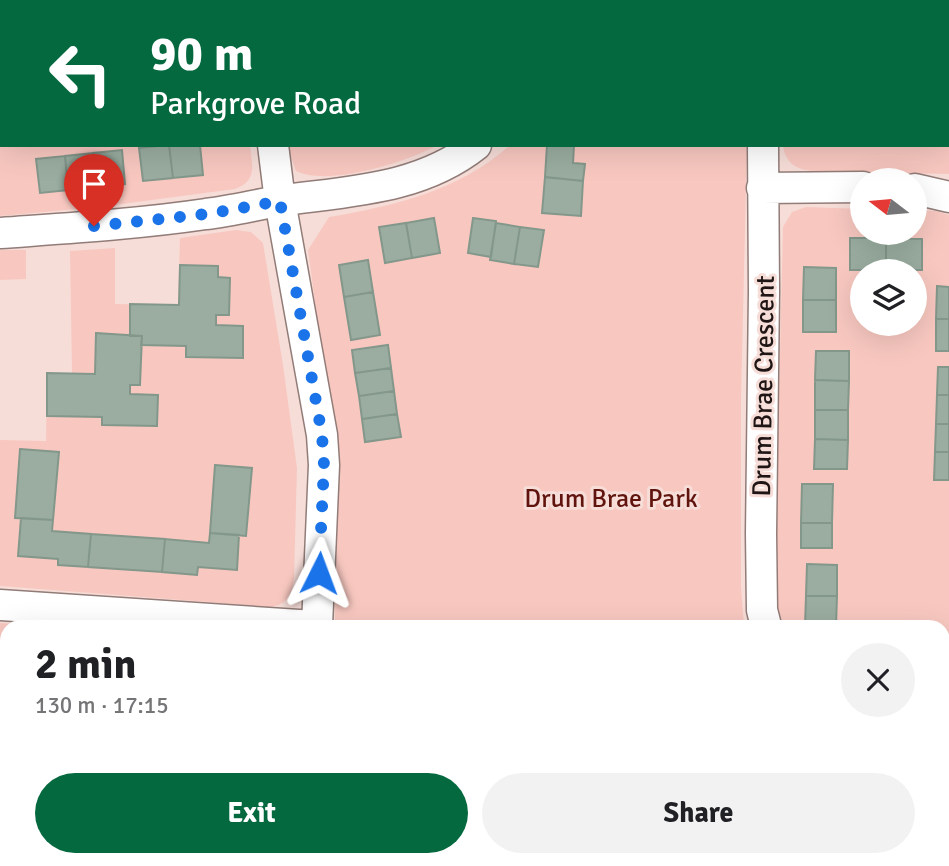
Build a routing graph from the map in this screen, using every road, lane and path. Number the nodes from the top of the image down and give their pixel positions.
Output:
1 (273, 147) edge
2 (473, 147) edge
3 (763, 147) edge
4 (850, 187) edge
5 (762, 188) junction
6 (928, 192) edge
7 (949, 197) edge
8 (280, 201) junction
9 (0, 233) edge
10 (0, 606) edge
11 (220, 620) edge
12 (315, 620) edge
13 (764, 620) edge

1 - 8 street
2 - 8 street
3 - 5 street, Drum Brae Crescent
4 - 5 street
5 - 13 street, Drum Brae Crescent
6 - 7 street
8 - 9 street
8 - 12 street
10 - 11 street

